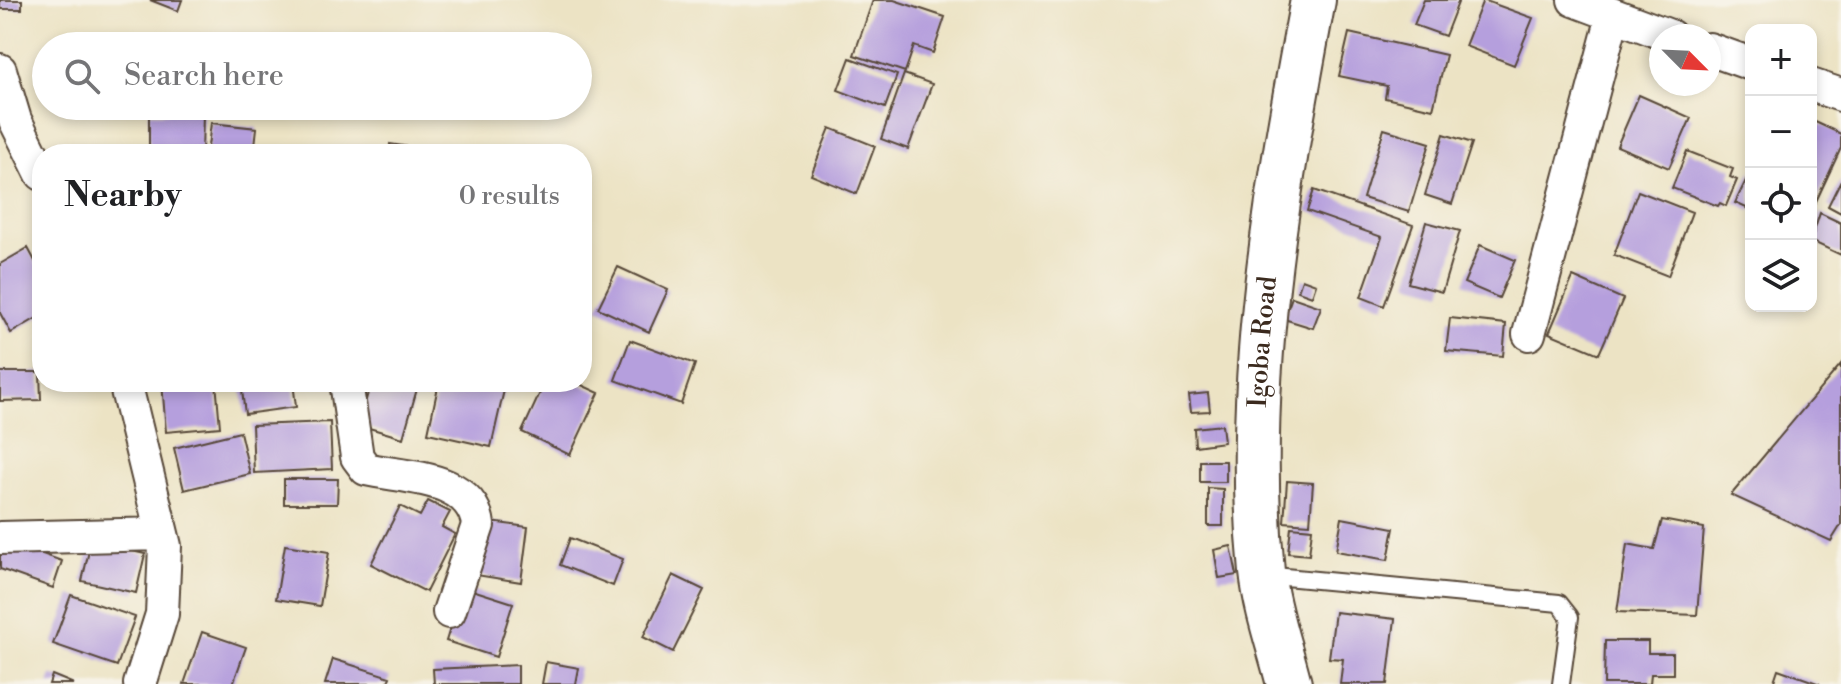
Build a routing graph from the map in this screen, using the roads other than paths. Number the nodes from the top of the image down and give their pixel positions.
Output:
1 (1313, 0) edge
2 (1574, 0) edge
3 (1613, 16) junction
4 (1649, 29) edge
5 (1721, 53) edge
6 (1745, 62) edge
7 (0, 70) edge
8 (1817, 87) edge
9 (1841, 95) edge
10 (32, 154) edge
11 (1529, 334) dead end
12 (127, 392) edge
13 (347, 392) edge
14 (162, 534) junction
15 (0, 538) edge
16 (1263, 575) junction
17 (449, 612) dead end
18 (140, 684) edge
19 (1289, 684) edge
20 (1561, 684) edge

1 - 16 street, Igoba Road
2 - 3 street
3 - 4 street
3 - 11 street
5 - 6 street
7 - 10 street
8 - 9 street
12 - 14 street
13 - 17 street
14 - 15 street
14 - 18 street
16 - 19 street, Igoba Road
16 - 20 lane

